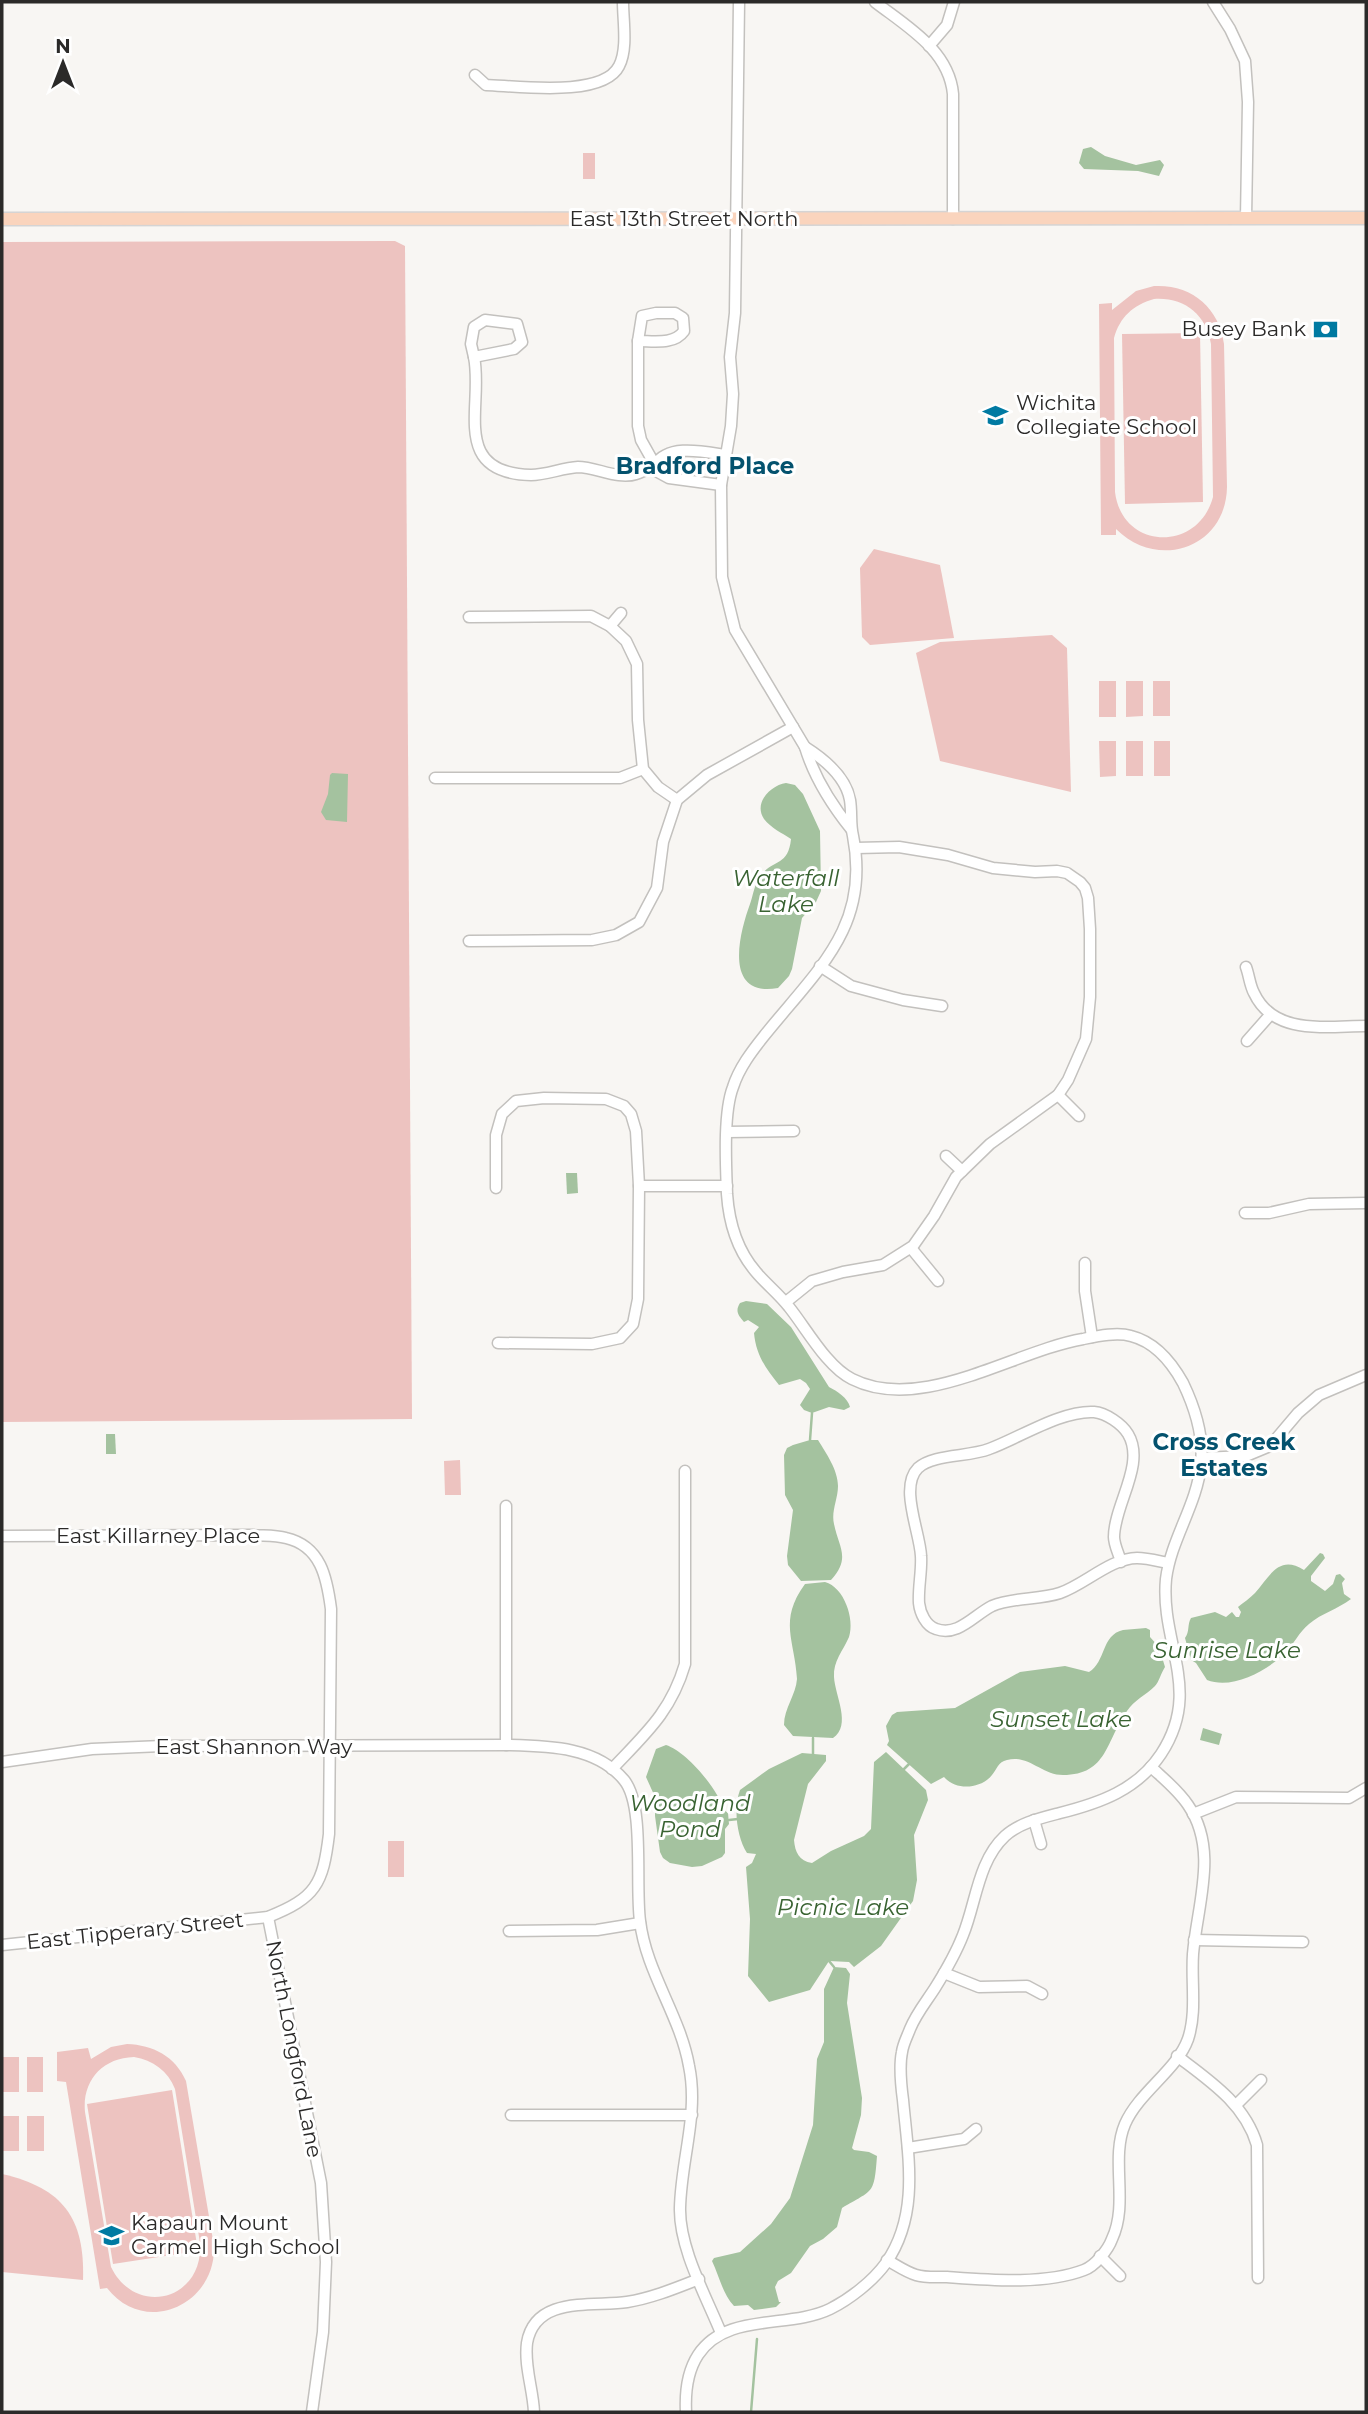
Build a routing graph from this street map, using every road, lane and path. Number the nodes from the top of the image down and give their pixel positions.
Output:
1 (623, 2) edge
2 (738, 2) edge
3 (874, 2) edge
4 (954, 2) edge
5 (1213, 2) edge
6 (929, 46) junction
7 (475, 75) dead end
8 (1247, 218) junction
9 (1366, 218) edge
10 (2, 219) edge
11 (737, 219) junction
12 (953, 219) junction
13 (638, 341) dead end
14 (474, 356) junction
15 (726, 454) junction
16 (656, 465) junction
17 (721, 485) junction
18 (621, 613) dead end
19 (469, 617) dead end
20 (610, 626) junction
21 (793, 727) junction
22 (805, 747) junction
23 (642, 769) junction
24 (435, 778) dead end
25 (677, 800) junction
26 (851, 829) junction
27 (856, 848) junction
28 (639, 922) junction
29 (650, 931) dead end
30 (469, 941) dead end
31 (820, 966) junction
32 (1247, 967) dead end
33 (942, 1006) dead end
34 (1270, 1015) junction
35 (1366, 1027) edge
36 (1248, 1041) dead end
37 (1058, 1095) junction
38 (1079, 1115) dead end
39 (794, 1131) dead end
40 (727, 1132) junction
41 (946, 1156) dead end
42 (962, 1171) junction
43 (639, 1186) junction
44 (727, 1186) junction
45 (496, 1188) dead end
46 (1366, 1203) edge
47 (1245, 1213) dead end
48 (911, 1248) junction
49 (1085, 1263) dead end
50 (938, 1281) dead end
51 (786, 1302) junction
52 (1092, 1337) junction
53 (498, 1343) dead end
54 (1366, 1375) edge
55 (1202, 1458) junction
56 (685, 1471) dead end
57 (506, 1506) dead end
58 (2, 1536) edge
59 (310, 1552) joint
60 (1121, 1562) junction
61 (1168, 1563) junction
62 (506, 1745) junction
63 (330, 1746) junction
64 (2, 1762) edge
65 (1151, 1767) junction
66 (612, 1769) junction
67 (1366, 1787) edge
68 (1193, 1814) junction
69 (1034, 1819) junction
70 (1041, 1844) dead end
71 (268, 1917) junction
72 (640, 1923) junction
73 (509, 1931) dead end
74 (1194, 1940) junction
75 (1303, 1942) dead end
76 (2, 1945) edge
77 (944, 1973) junction
78 (1042, 1994) dead end
79 (1177, 2056) junction
80 (1261, 2080) dead end
81 (1236, 2105) junction
82 (510, 2115) dead end
83 (692, 2115) junction
84 (976, 2129) dead end
85 (908, 2148) junction
86 (1100, 2256) junction
87 (887, 2260) junction
88 (1120, 2276) dead end
89 (1258, 2278) dead end
90 (699, 2279) junction
91 (721, 2333) junction
92 (312, 2412) edge
93 (534, 2412) edge
94 (686, 2412) edge

1 - 7 street
2 - 11 street
3 - 6 street
4 - 6 street
5 - 8 street
6 - 12 street
8 - 9 main road, East 13th Street North
8 - 12 main road, East 13th Street North
10 - 11 main road, East 13th Street North
11 - 12 main road, East 13th Street North
11 - 15 street
13 - 16 street
14 - 14 street
14 - 16 street
15 - 16 street
15 - 17 street
16 - 17 street
17 - 21 street
18 - 20 street
19 - 20 street
20 - 23 street
21 - 22 street
21 - 25 street
22 - 26 street
22 - 26 street
23 - 24 street
23 - 25 street
25 - 28 street
26 - 27 street
27 - 31 street
27 - 37 street
28 - 29 street
28 - 30 street
31 - 33 street
31 - 40 street
32 - 34 street
34 - 35 street
34 - 36 street
37 - 38 street
37 - 42 street
39 - 40 street
40 - 44 street
41 - 42 street
42 - 48 street
43 - 44 street
43 - 45 street
43 - 53 street
44 - 51 street
46 - 47 street
48 - 50 street
48 - 51 street
49 - 52 street
51 - 52 street
52 - 55 street
54 - 55 street
55 - 61 street
56 - 66 street
57 - 62 street
58 - 59 street, East Killarney Place
59 - 63 street, North Longford Lane
60 - 60 street
60 - 61 street
61 - 65 street
62 - 63 street, East Shannon Way
62 - 66 street, East Shannon Way
63 - 64 street, East Shannon Way
63 - 71 street, North Longford Lane
65 - 68 street
65 - 69 street
66 - 72 street
67 - 68 street
68 - 74 street
69 - 70 street
69 - 77 street
71 - 76 street, East Tipperary Street
71 - 92 street, North Longford Lane
72 - 73 street
72 - 83 street
74 - 75 street
74 - 79 street
77 - 78 street
77 - 85 street
79 - 81 street
79 - 86 street
80 - 81 street
81 - 89 street
82 - 83 street
83 - 90 street
84 - 85 street
85 - 87 street
86 - 87 street
86 - 88 street
87 - 91 street
90 - 91 street
90 - 93 street
91 - 94 street

